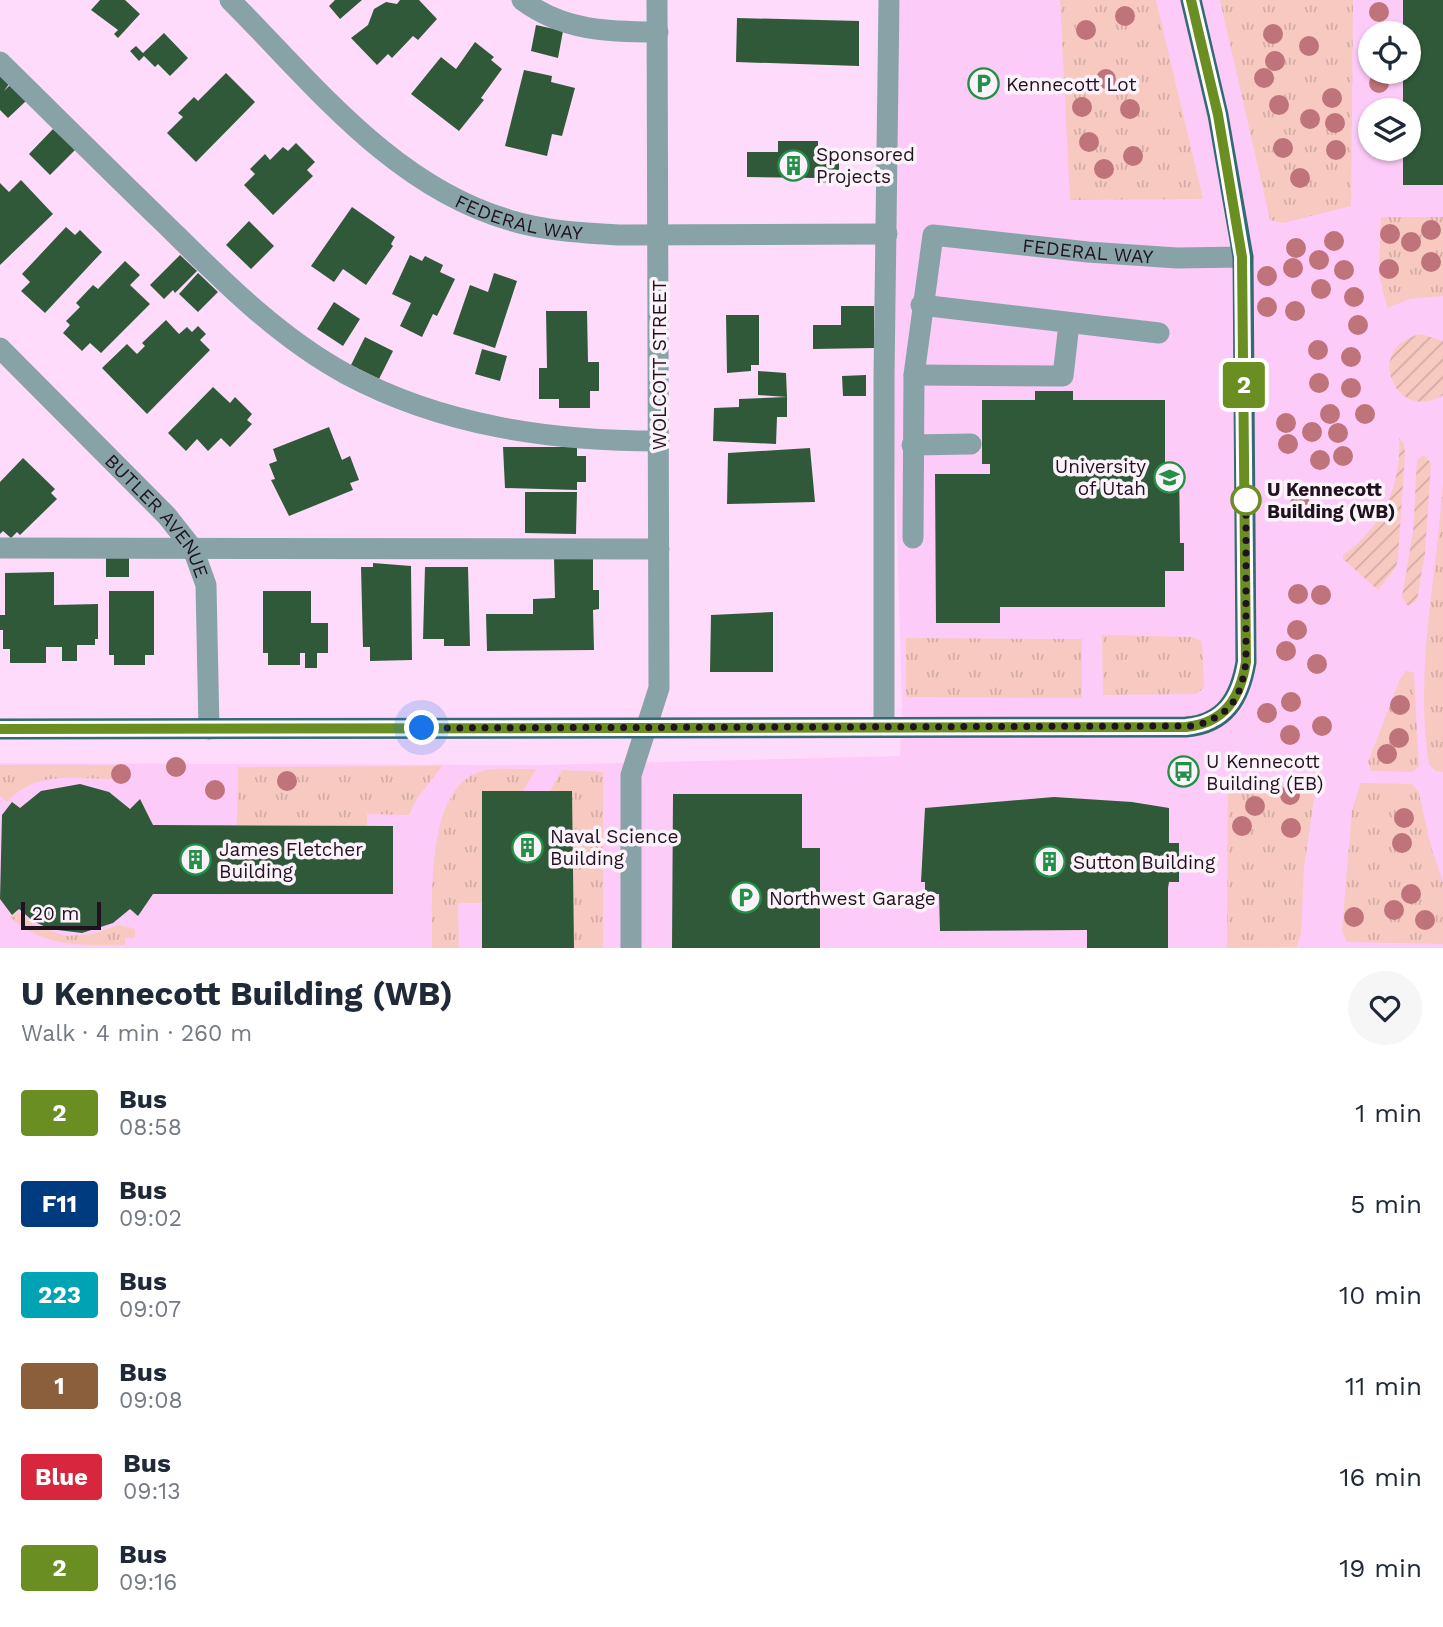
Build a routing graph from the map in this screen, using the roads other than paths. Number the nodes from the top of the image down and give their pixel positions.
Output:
1 (230, 0) edge
2 (522, 0) edge
3 (657, 0) edge
4 (889, 0) edge
5 (1191, 0) edge
6 (658, 32) junction
7 (0, 62) edge
8 (658, 234) junction
9 (887, 234) junction
10 (1242, 257) junction
11 (921, 305) junction
12 (1069, 324) junction
13 (1160, 333) dead end
14 (0, 348) edge
15 (914, 375) junction
16 (659, 441) junction
17 (971, 444) dead end
18 (912, 445) junction
19 (913, 538) dead end
20 (0, 548) edge
21 (193, 549) junction
22 (659, 549) junction
23 (884, 726) junction
24 (646, 727) junction
25 (0, 729) edge
26 (209, 729) junction
27 (631, 948) edge

1 - 8 street, FEDERAL WAY
2 - 6 street
3 - 6 street, WOLCOTT STREET
4 - 9 street
5 - 10 main road
6 - 8 street, WOLCOTT STREET
7 - 16 street
8 - 9 street, FEDERAL WAY
8 - 16 street, WOLCOTT STREET
9 - 23 street
10 - 11 street, FEDERAL WAY
10 - 23 main road
11 - 12 street
11 - 15 street
12 - 13 street
12 - 15 street
14 - 21 street, BUTLER AVENUE
15 - 18 street
16 - 22 street, WOLCOTT STREET
17 - 18 street
18 - 19 street
20 - 21 street
21 - 22 street
21 - 26 street, BUTLER AVENUE
22 - 24 street, WOLCOTT STREET
23 - 24 main road
24 - 26 main road
24 - 27 street, WOLCOTT STREET
25 - 26 main road

